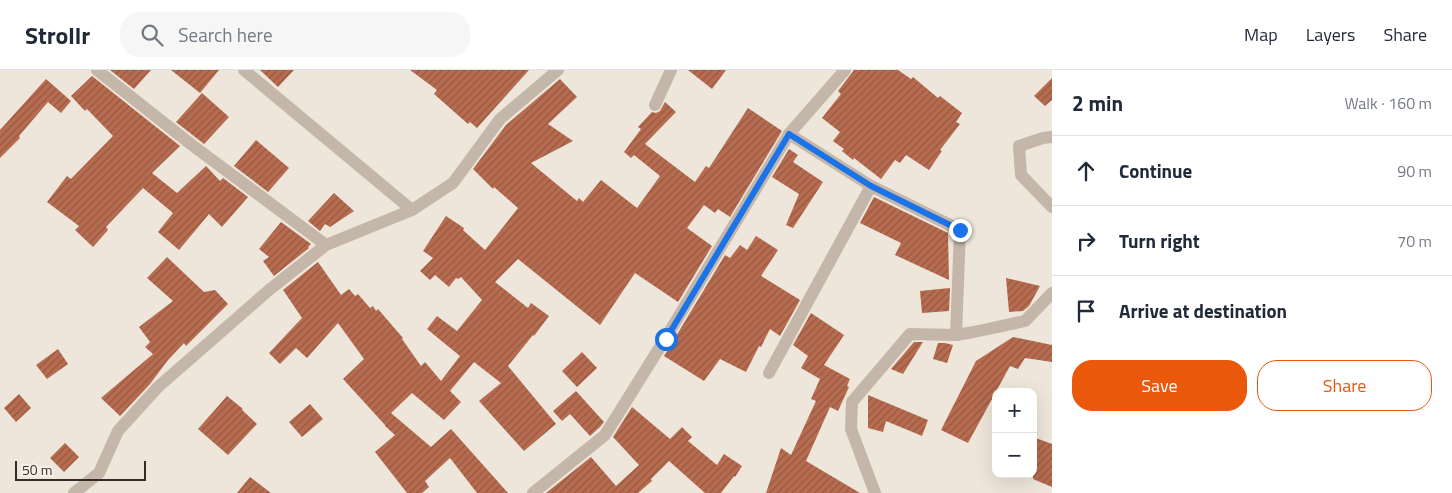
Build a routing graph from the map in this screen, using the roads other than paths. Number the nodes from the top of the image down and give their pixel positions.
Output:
1 (97, 70) edge
2 (244, 70) edge
3 (558, 70) edge
4 (671, 70) edge
5 (844, 70) edge
6 (655, 105) dead end
7 (789, 134) junction
8 (1052, 137) edge
9 (871, 186) junction
10 (1052, 207) edge
11 (412, 210) junction
12 (326, 245) junction
13 (1052, 293) edge
14 (956, 335) junction
15 (769, 373) dead end
16 (74, 493) edge
17 (533, 493) edge
18 (875, 493) edge

1 - 12 street
2 - 11 street
3 - 11 street
4 - 6 street
5 - 7 street
7 - 9 street
7 - 17 street
8 - 10 street
9 - 14 street
9 - 15 street
11 - 12 street
12 - 16 street
13 - 14 street
14 - 18 street

